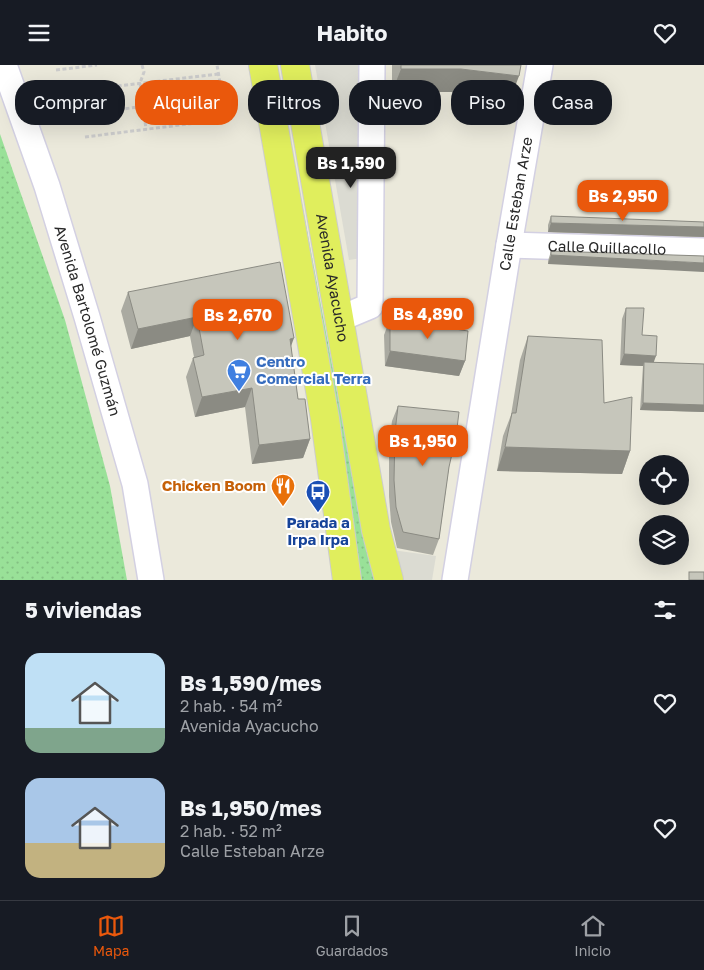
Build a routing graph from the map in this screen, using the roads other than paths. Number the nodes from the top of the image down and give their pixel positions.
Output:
1 (4, 65) edge
2 (263, 65) edge
3 (295, 65) edge
4 (372, 65) edge
5 (540, 65) edge
6 (509, 245) junction
7 (704, 251) edge
8 (339, 319) junction
9 (151, 580) edge
10 (346, 580) edge
11 (389, 580) edge
12 (455, 580) edge

1 - 9 street, Avenida Bartolomé Guzmán
2 - 10 main road, Avenida Ayacucho
3 - 8 main road, Avenida Ayacucho
4 - 8 street
5 - 6 street, Calle Esteban Arze
6 - 7 street, Calle Quillacollo
6 - 12 street, Calle Esteban Arze
8 - 11 main road, Avenida Ayacucho

